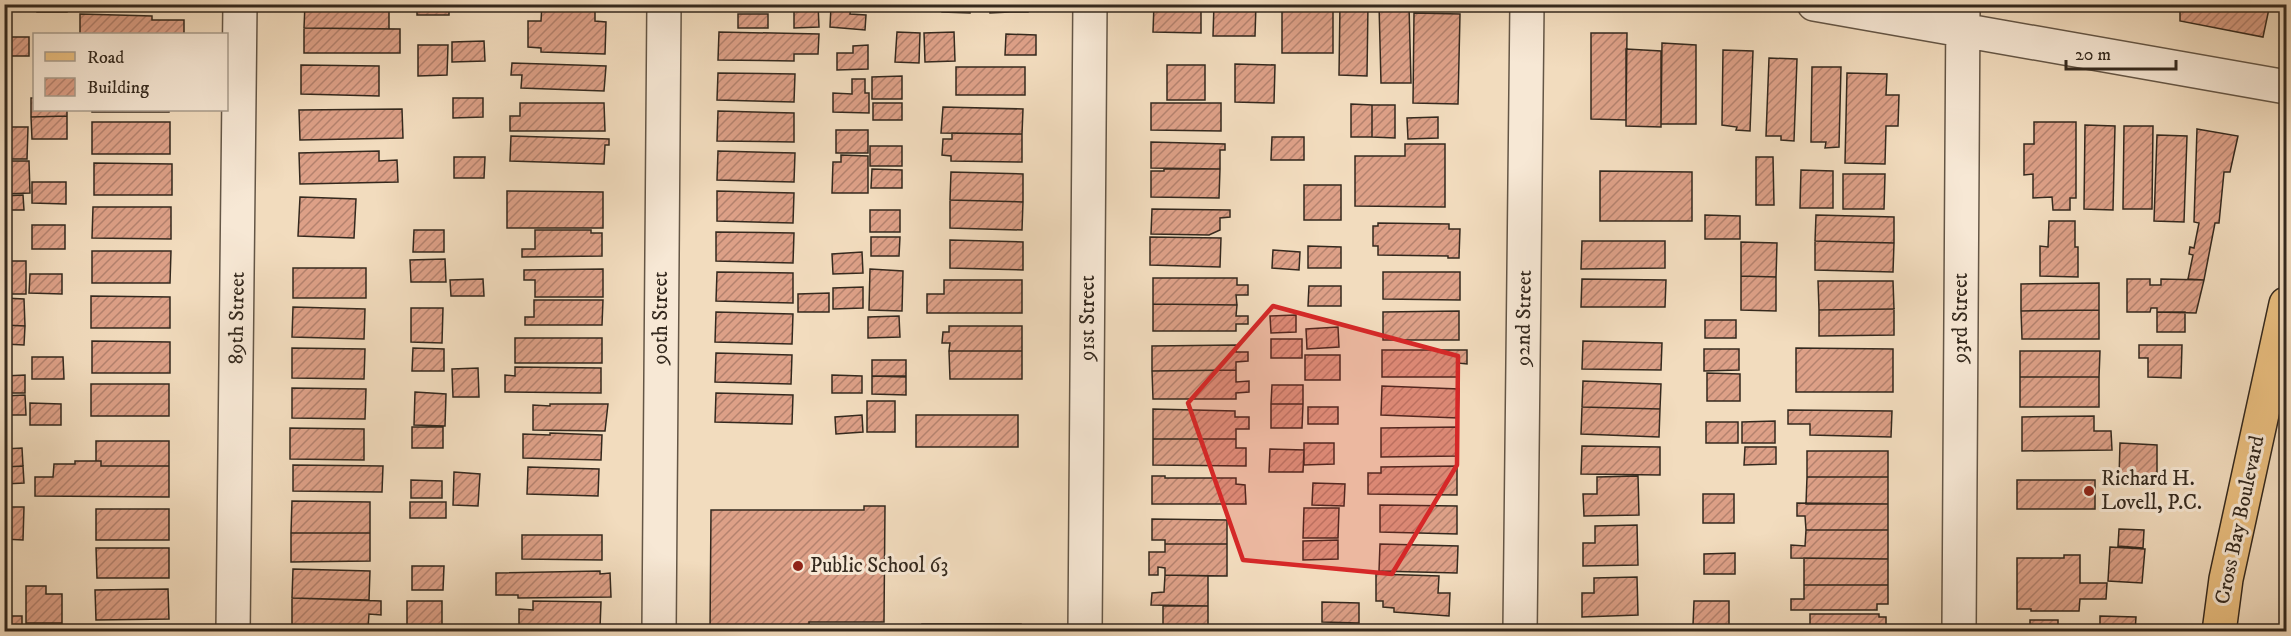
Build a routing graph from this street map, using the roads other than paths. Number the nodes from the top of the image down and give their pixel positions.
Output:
1 (240, 4) edge
2 (664, 4) edge
3 (1090, 4) edge
4 (1527, 4) edge
5 (1814, 4) edge
6 (1963, 18) edge
7 (2286, 87) edge
8 (2286, 304) edge
9 (233, 632) edge
10 (659, 632) edge
11 (1085, 632) edge
12 (1520, 632) edge
13 (1959, 632) edge
14 (2219, 632) edge

1 - 9 street, 89th Street
2 - 10 street, 90th Street
3 - 11 street, 91st Street
4 - 12 street, 92nd Street
5 - 6 street
6 - 7 street
6 - 13 street, 93rd Street
8 - 14 main road, Cross Bay Boulevard

